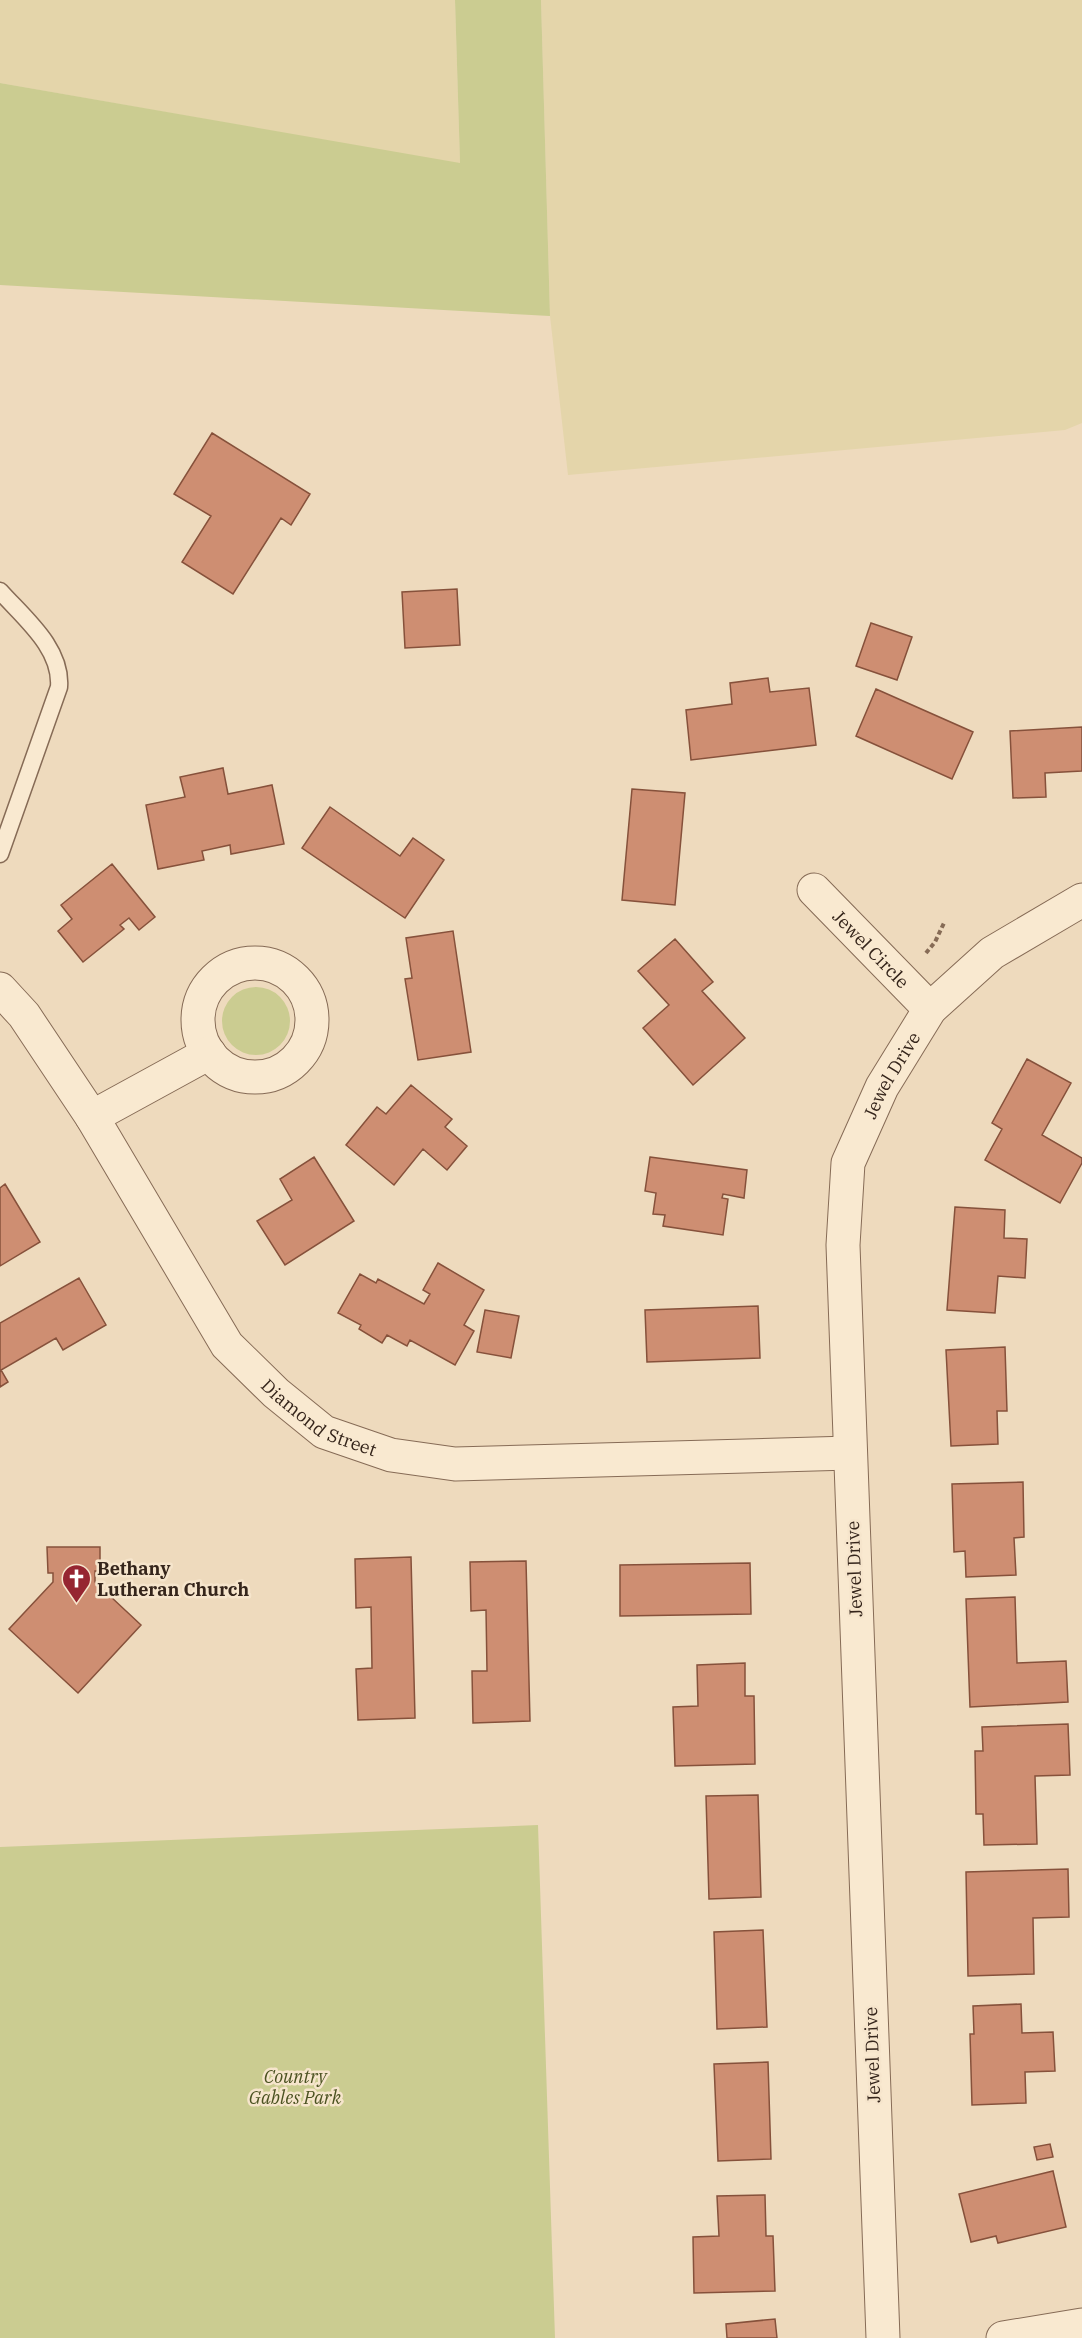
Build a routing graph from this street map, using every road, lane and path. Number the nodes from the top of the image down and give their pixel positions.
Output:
1 (0, 591) edge
2 (0, 854) edge
3 (814, 890) dead end
4 (1082, 900) edge
5 (0, 989) edge
6 (930, 1009) junction
7 (208, 1053) dead end
8 (92, 1118) junction
9 (850, 1453) junction
10 (1082, 2325) edge
11 (883, 2338) edge
12 (1004, 2338) edge

1 - 2 lane
3 - 6 street, Jewel Circle
4 - 6 street, Jewel Drive
5 - 8 street, Diamond Street
6 - 9 street, Jewel Drive
7 - 8 street
8 - 9 street, Diamond Street
9 - 11 street, Jewel Drive
10 - 12 street

